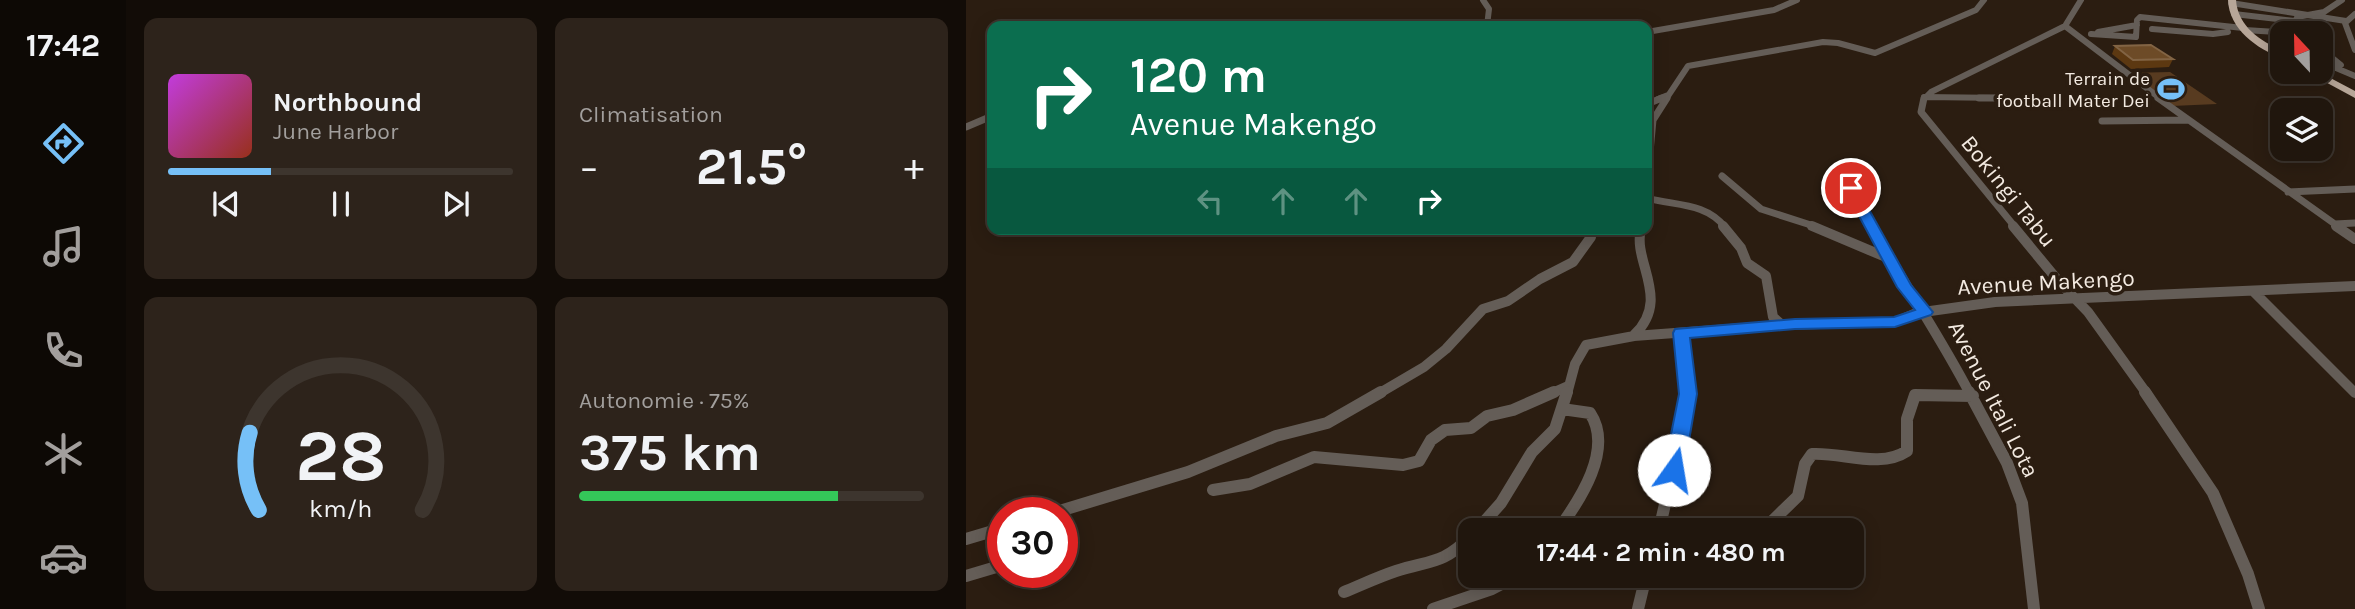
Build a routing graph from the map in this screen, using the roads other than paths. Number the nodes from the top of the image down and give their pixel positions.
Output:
1 (1483, 0) edge
2 (1797, 0) edge
3 (1984, 0) edge
4 (2081, 0) edge
5 (2342, 0) edge
6 (2231, 1) edge
7 (2234, 14) junction
8 (2306, 14) junction
9 (2355, 14) edge
10 (1488, 21) edge
11 (2295, 21) joint
12 (2346, 24) junction
13 (2137, 25) junction
14 (2065, 26) junction
15 (2355, 28) edge
16 (2152, 29) dead end
17 (2241, 29) junction
18 (1652, 31) edge
19 (2270, 31) edge
20 (2091, 34) junction
21 (2077, 38) junction
22 (2270, 47) edge
23 (2354, 49) edge
24 (2333, 59) edge
25 (2336, 68) junction
26 (2333, 69) edge
27 (2355, 76) edge
28 (2333, 83) edge
29 (1669, 95) junction
30 (2355, 95) edge
31 (1924, 97) junction
32 (2005, 99) dead end
33 (1652, 102) edge
34 (987, 118) edge
35 (2189, 120) junction
36 (2102, 121) dead end
37 (966, 127) edge
38 (1652, 131) edge
39 (1722, 176) dead end
40 (1851, 188) dead end
41 (2355, 189) edge
42 (2288, 192) junction
43 (1652, 199) edge
44 (2355, 223) edge
45 (2335, 224) junction
46 (1591, 235) edge
47 (1639, 235) edge
48 (2355, 239) edge
49 (1889, 258) junction
50 (2355, 286) edge
51 (2253, 291) junction
52 (2079, 300) junction
53 (1925, 312) junction
54 (1782, 325) junction
55 (1681, 333) junction
56 (1634, 336) junction
57 (1567, 386) junction
58 (2355, 393) edge
59 (1973, 396) junction
60 (1562, 409) junction
61 (1213, 490) dead end
62 (1078, 505) edge
63 (1490, 518) edge
64 (1567, 518) edge
65 (1662, 518) edge
66 (1775, 518) edge
67 (987, 533) edge
68 (966, 539) edge
69 (1458, 549) edge
70 (987, 570) edge
71 (966, 576) edge
72 (1494, 588) edge
73 (1643, 588) edge
74 (1344, 592) dead end
75 (1433, 609) edge
76 (1638, 609) edge
77 (2034, 609) edge
78 (2259, 609) edge

1 - 10 street
2 - 18 street
3 - 29 street
4 - 14 street
5 - 8 street
6 - 7 highway
6 - 8 street
7 - 11 street
7 - 17 highway
8 - 11 street
8 - 12 street
9 - 12 street
12 - 15 street
12 - 23 street
13 - 17 street
13 - 20 street
13 - 20 street
14 - 21 street
14 - 31 street
16 - 17 street
17 - 19 street
17 - 22 highway
20 - 21 street
21 - 35 street
24 - 25 street
25 - 26 street
25 - 27 street
28 - 30 highway
29 - 33 street
29 - 38 street
31 - 32 street
31 - 52 street, Bokingi Tabu
34 - 37 street
35 - 36 street
35 - 42 street
39 - 49 street
40 - 49 street, Avenue Itali Lota
41 - 42 street
42 - 45 street
43 - 54 street
44 - 45 street
45 - 48 street
46 - 62 street
47 - 56 street
49 - 53 street, Avenue Itali Lota
50 - 51 street, Avenue Makengo
51 - 52 street, Avenue Makengo
51 - 58 street
52 - 53 street, Avenue Makengo
52 - 78 street, Bokingi Tabu
53 - 54 street, Avenue Makengo
53 - 59 street, Avenue Itali Lota
54 - 55 street, Avenue Makengo
55 - 56 street, Avenue Makengo
55 - 65 street
56 - 57 street, Avenue Makengo
57 - 60 street, Avenue Makengo
57 - 61 street
59 - 66 street
59 - 77 street, Avenue Itali Lota
60 - 63 street, Avenue Makengo
60 - 64 street
67 - 68 street
69 - 74 street
70 - 71 street
72 - 75 street
73 - 76 street

